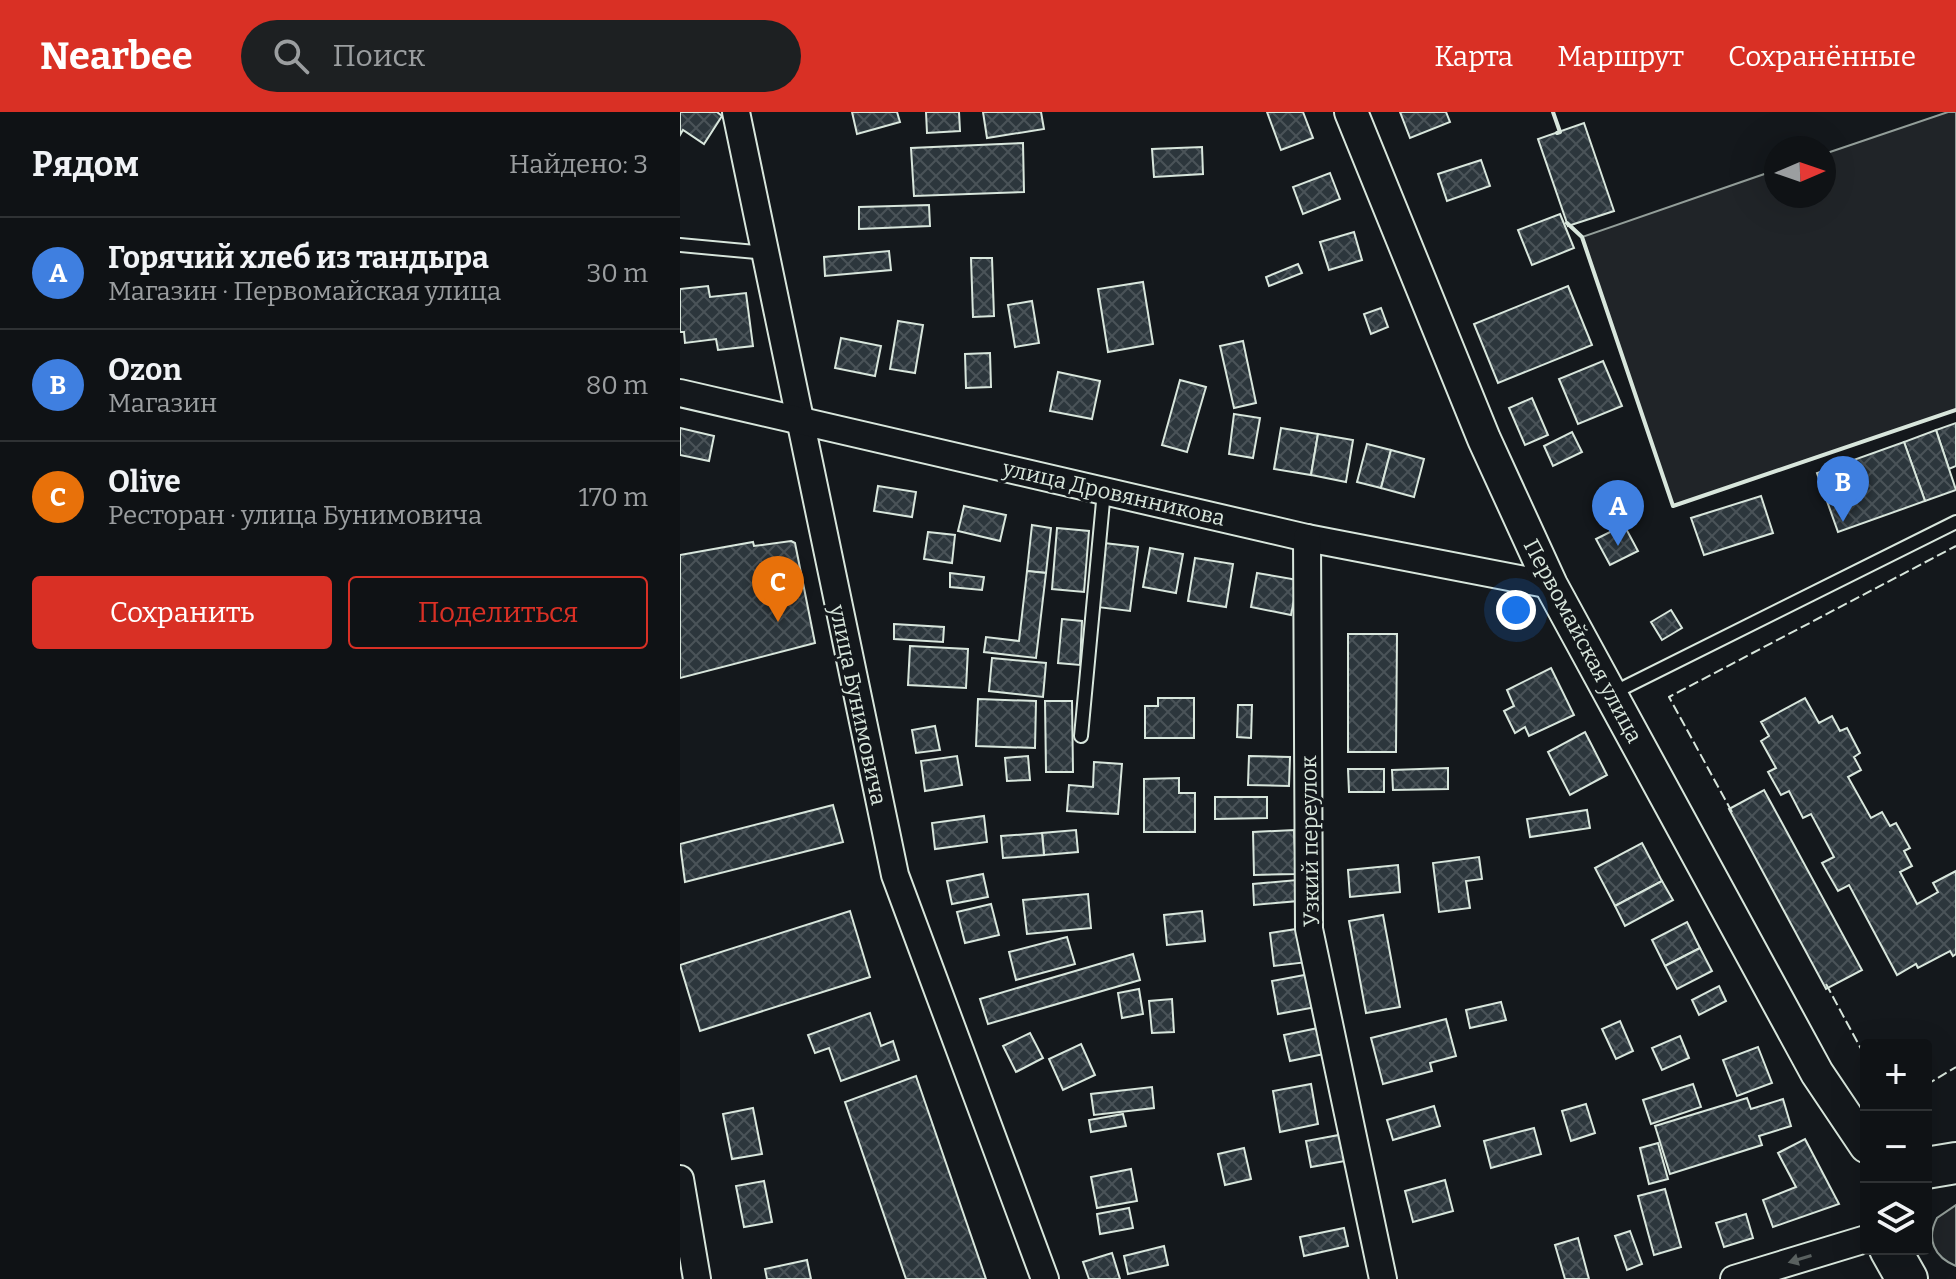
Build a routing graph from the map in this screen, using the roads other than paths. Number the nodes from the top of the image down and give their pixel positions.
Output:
1 (736, 112) edge
2 (1351, 112) edge
3 (680, 245) edge
4 (766, 253) junction
5 (680, 393) edge
6 (797, 419) junction
7 (1104, 491) junction
8 (1956, 522) edge
9 (1307, 538) junction
10 (1551, 585) junction
11 (1610, 694) junction
12 (1081, 736) dead end
13 (1860, 1137) edge
14 (680, 1179) edge
15 (684, 1224) edge
16 (1888, 1261) edge
17 (697, 1279) edge
18 (1045, 1279) edge
19 (1383, 1279) edge
20 (1734, 1279) edge

1 - 4 street, улица Бунимовича
2 - 10 street, Первомайская улица
3 - 4 lane
4 - 6 street, улица Бунимовича
5 - 6 street, улица Дровянникова
6 - 7 street, улица Дровянникова
6 - 18 street, улица Бунимовича
7 - 9 street, улица Дровянникова
7 - 12 lane
8 - 11 lane
9 - 10 street, улица Дровянникова
9 - 19 street, Узкий переулок
10 - 11 street, Первомайская улица
11 - 13 street, Первомайская улица
14 - 15 street
15 - 17 street
16 -> 20 street

